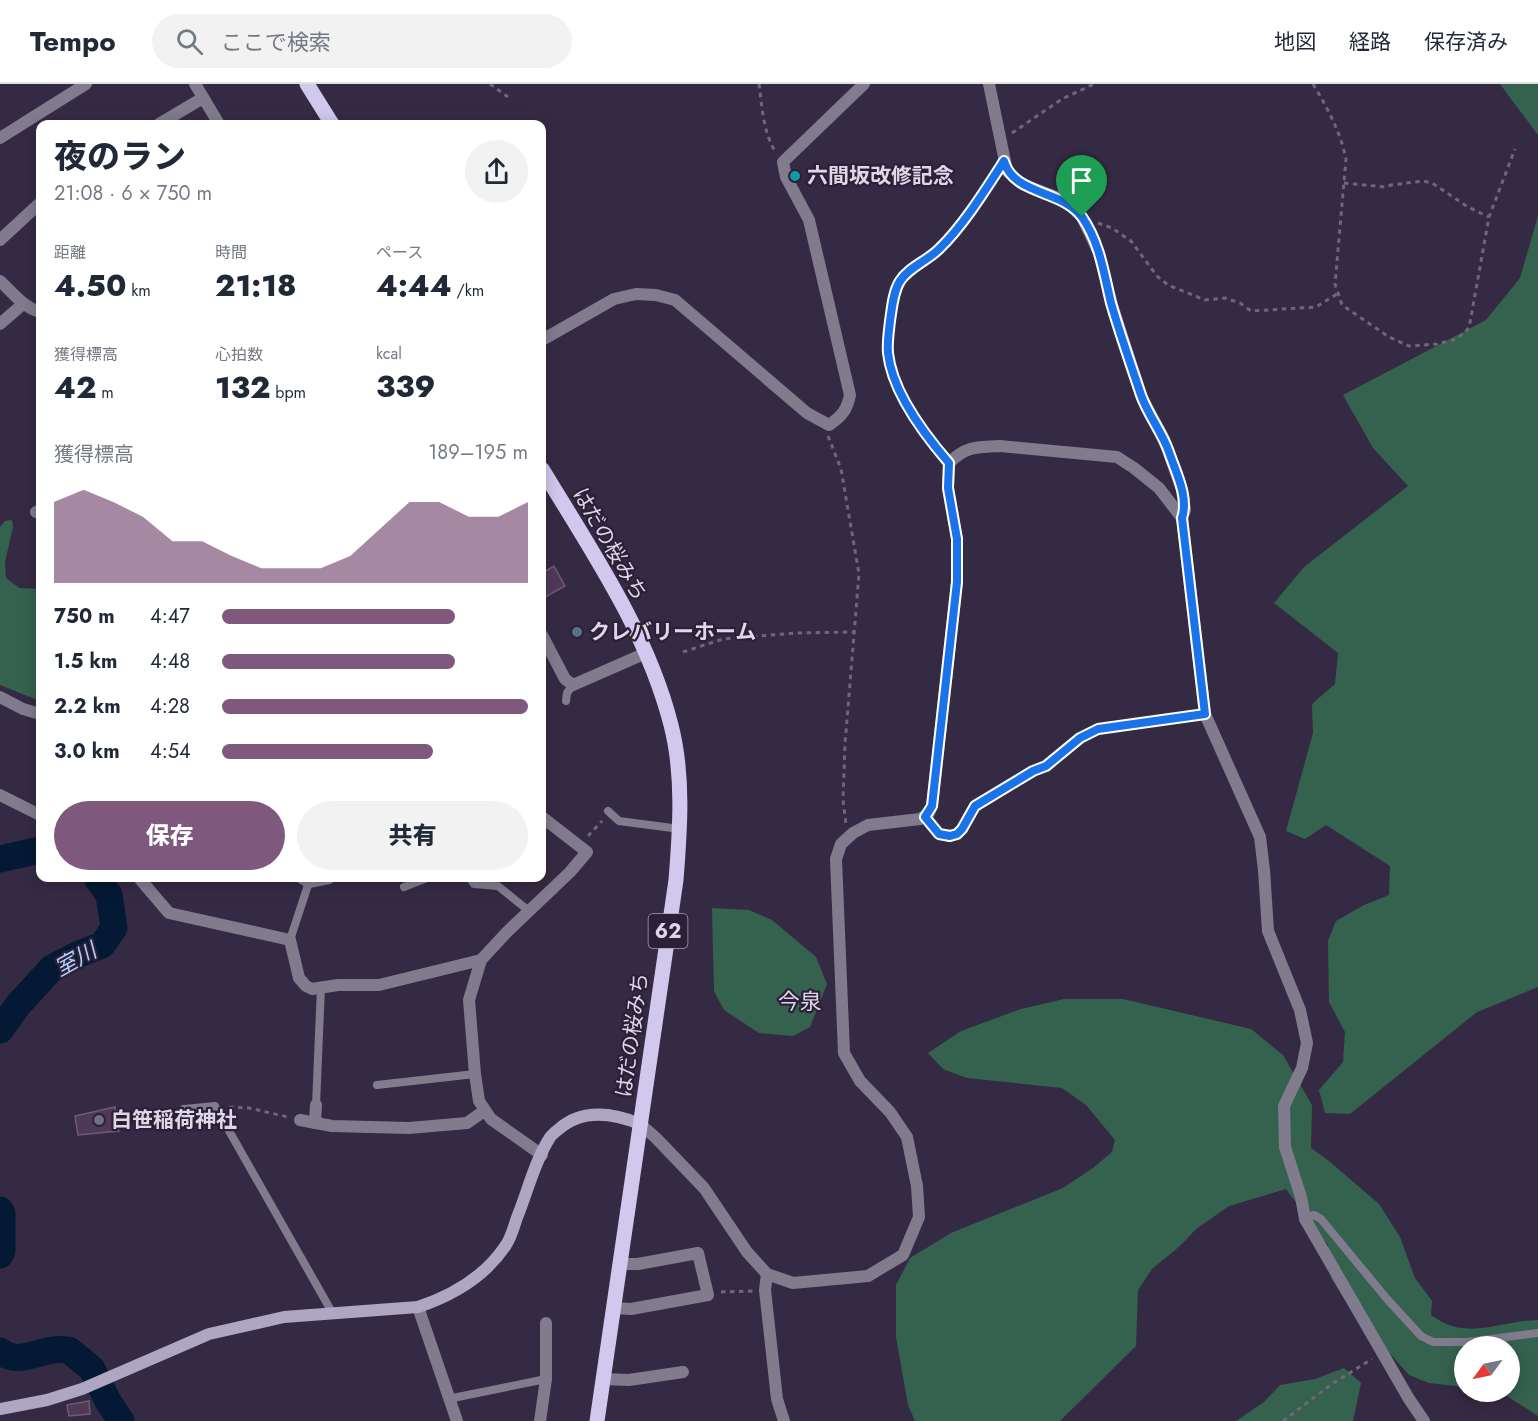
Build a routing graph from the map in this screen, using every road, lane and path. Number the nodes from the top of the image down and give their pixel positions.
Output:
1 (86, 84) edge
2 (195, 84) edge
3 (307, 84) edge
4 (490, 84) edge
5 (759, 84) edge
6 (864, 84) edge
7 (989, 84) edge
8 (1094, 84) edge
9 (1313, 84) edge
10 (508, 97) dead end
11 (203, 98) junction
12 (166, 120) edge
13 (217, 120) edge
14 (330, 120) edge
15 (0, 138) edge
16 (1000, 140) junction
17 (1515, 149) dead end
18 (1004, 161) junction
19 (783, 162) junction
20 (1344, 183) junction
21 (36, 207) edge
22 (1082, 217) junction
23 (1489, 217) junction
24 (0, 240) edge
25 (0, 281) edge
26 (1337, 294) junction
27 (23, 304) junction
28 (36, 311) edge
29 (0, 324) edge
30 (546, 338) edge
31 (824, 423) junction
32 (949, 463) junction
33 (546, 476) edge
34 (1182, 518) junction
35 (854, 632) junction
36 (546, 643) edge
37 (683, 652) dead end
38 (646, 653) junction
39 (573, 685) junction
40 (0, 697) edge
41 (566, 701) dead end
42 (36, 713) edge
43 (1205, 714) junction
44 (0, 795) edge
45 (609, 811) joint
46 (36, 813) edge
47 (925, 817) junction
48 (546, 820) edge
49 (680, 829) junction
50 (847, 839) junction
51 (579, 846) junction
52 (143, 882) edge
53 (306, 882) edge
54 (417, 882) edge
55 (473, 882) edge
56 (404, 887) dead end
57 (529, 911) junction
58 (291, 940) junction
59 (481, 960) junction
60 (321, 987) junction
61 (475, 1074) junction
62 (377, 1085) dead end
63 (316, 1105) joint
64 (215, 1106) junction
65 (184, 1109) dead end
66 (174, 1111) dead end
67 (484, 1111) junction
68 (129, 1119) dead end
69 (295, 1119) joint
70 (315, 1123) junction
71 (640, 1124) junction
72 (542, 1155) junction
73 (1305, 1219) junction
74 (620, 1264) junction
75 (766, 1275) junction
76 (745, 1291) dead end
77 (724, 1292) dead end
78 (418, 1307) junction
79 (614, 1308) junction
80 (333, 1314) junction
81 (546, 1323) dead end
82 (1538, 1333) edge
83 (1384, 1352) junction
84 (683, 1372) dead end
85 (546, 1379) junction
86 (603, 1379) junction
87 (448, 1399) junction
88 (0, 1409) edge
89 (457, 1421) edge
90 (540, 1421) edge
91 (597, 1421) edge
92 (784, 1421) edge
93 (1282, 1421) edge
94 (1424, 1421) edge

1 - 15 street
2 - 11 street
3 - 14 main road
4 - 10 path
5 - 19 path
6 - 19 street
7 - 16 street
8 - 16 path
9 - 20 path
11 - 12 street
11 - 13 street
16 - 18 street
17 - 23 path
18 - 22 street
18 - 32 path
19 - 31 street
20 - 23 path
20 - 26 path
21 - 24 street
22 - 26 path
22 - 34 street
23 - 26 path
25 - 27 street
27 - 28 street
27 - 29 street
30 - 31 street
31 - 35 path
32 - 34 street
32 - 47 street
33 - 38 main road, はだの桜みち / 62
34 - 43 street
35 - 37 path
35 - 50 path
36 - 39 street
38 - 39 street
38 - 49 main road, はだの桜みち / 62
39 - 41 lane
40 - 42 street
43 - 47 path
43 - 73 street
44 - 46 street
45 - 49 lane
45 - 51 path
47 - 50 street
48 - 51 street
49 - 71 main road, はだの桜みち / 62
50 - 75 street
51 - 57 street
52 - 58 street
53 - 58 lane
54 - 56 lane
55 - 57 lane
57 - 59 street
58 - 60 street
59 - 60 street
59 - 61 street
60 - 63 lane
61 - 62 lane
61 - 67 street
63 - 70 street
64 - 65 lane
64 - 69 path
64 - 80 lane
66 - 68 path
67 - 70 street
67 - 72 street
69 - 70 street
71 - 72 street
71 - 74 main road, はだの桜みち / 62
71 - 75 street
72 - 78 street
73 - 82 lane
73 - 83 street
74 - 79 main road, はだの桜みち / 62
74 - 79 street
75 - 92 street
76 - 77 path
78 - 80 street
78 - 87 street
79 - 86 main road, はだの桜みち / 62
80 - 88 street
81 - 85 street
83 - 93 path
83 - 94 street
84 - 86 street
85 - 87 lane
85 - 90 street
86 - 91 main road, はだの桜みち / 62
87 - 89 street

